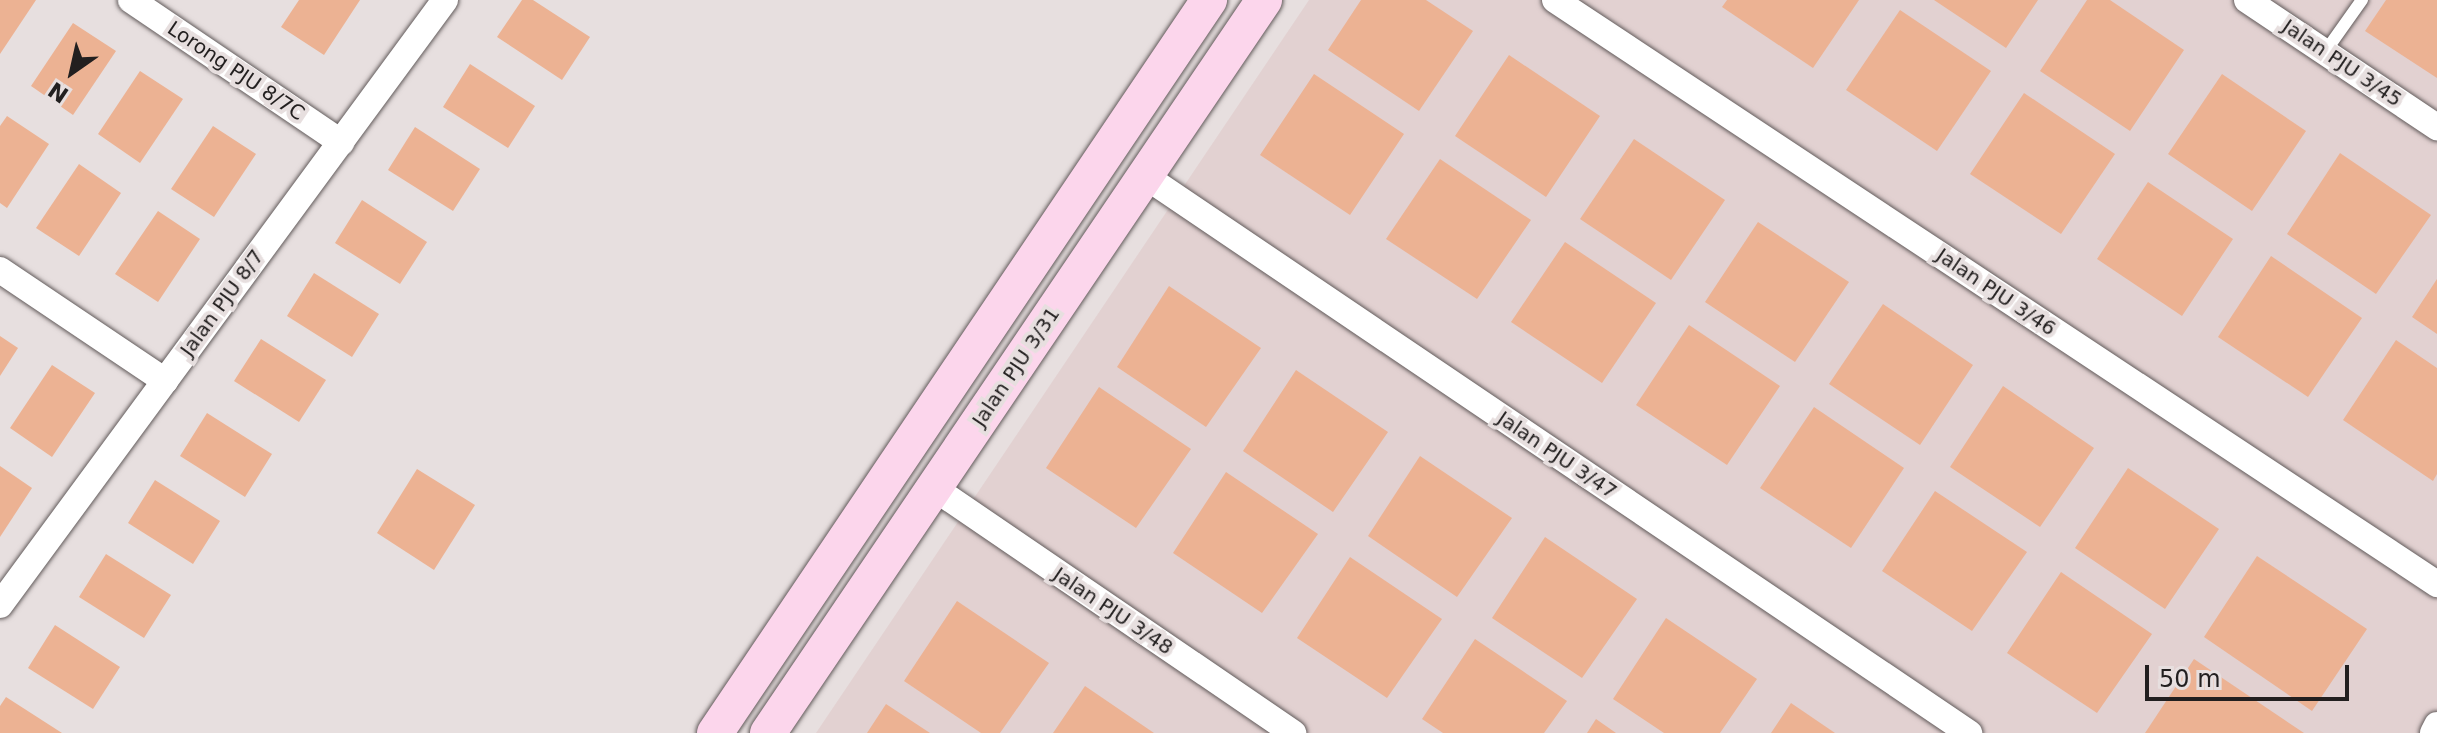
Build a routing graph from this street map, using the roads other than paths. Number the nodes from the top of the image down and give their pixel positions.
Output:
1 (131, 0) edge
2 (445, 0) edge
3 (1209, 0) edge
4 (1264, 0) edge
5 (1555, 0) edge
6 (2247, 0) edge
7 (2362, 0) edge
8 (2325, 52) junction
9 (2437, 127) edge
10 (341, 142) junction
11 (1145, 176) junction
12 (0, 270) edge
13 (165, 381) junction
14 (934, 488) junction
15 (2437, 584) edge
16 (0, 605) edge
17 (2437, 725) edge
18 (715, 733) edge
19 (768, 733) edge
20 (1293, 733) edge
21 (1969, 733) edge
22 (2433, 733) edge

1 - 10 street, Lorong PJU 8/7C
2 - 10 street, Jalan PJU 8/7
3 - 18 street
4 - 11 street, Jalan PJU 3/31
5 - 15 street, Jalan PJU 3/46
6 - 8 street, Jalan PJU 3/45
7 - 8 lane
8 - 9 street, Jalan PJU 3/45
10 - 13 street, Jalan PJU 8/7
11 - 14 street, Jalan PJU 3/31
11 - 21 street, Jalan PJU 3/47
12 - 13 street
13 - 16 street, Jalan PJU 8/7
14 - 19 street, Jalan PJU 3/31
14 - 20 street, Jalan PJU 3/48
17 - 22 street

